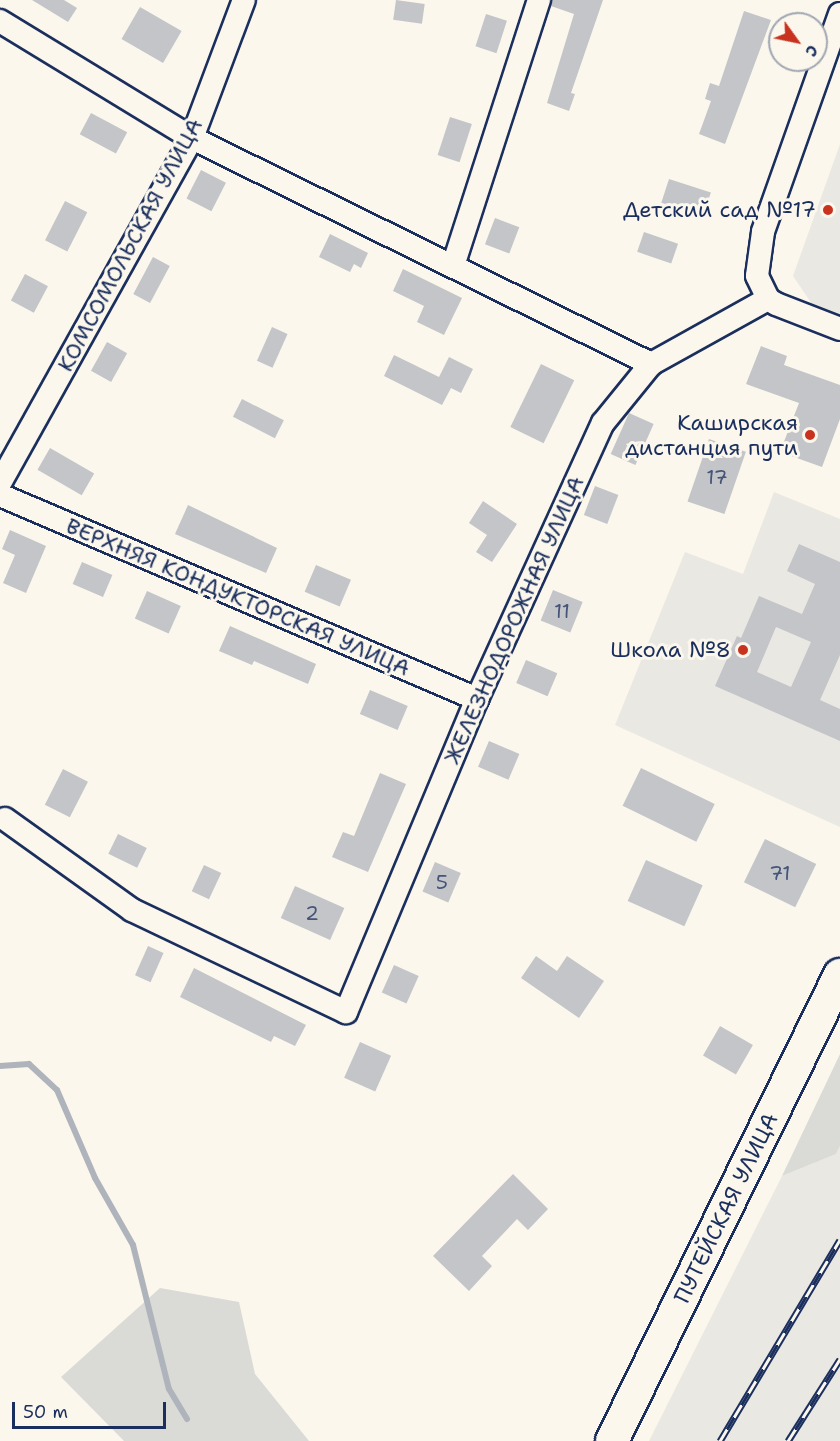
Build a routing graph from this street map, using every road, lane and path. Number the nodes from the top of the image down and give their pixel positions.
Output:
1 (244, 0) edge
2 (539, 0) edge
3 (840, 14) edge
4 (0, 21) edge
5 (192, 138) junction
6 (453, 266) junction
7 (768, 299) junction
8 (840, 329) edge
9 (651, 364) junction
10 (0, 483) edge
11 (0, 495) edge
12 (477, 699) junction
13 (5, 819) dead end
14 (840, 975) edge
15 (612, 1441) edge

1 - 5 street, КОМСОМОЛЬСКАЯ УЛИЦА
2 - 6 street
3 - 7 street
4 - 5 street
5 - 6 street
5 - 10 street, КОМСОМОЛЬСКАЯ УЛИЦА
6 - 9 street
7 - 8 street
7 - 9 street, ЖЕЛЕЗНОДОРОЖНАЯ УЛИЦА
9 - 12 street, ЖЕЛЕЗНОДОРОЖНАЯ УЛИЦА
11 - 12 street, ВЕРХНЯЯ КОНДУКТОРСКАЯ УЛИЦА
12 - 13 street, ЖЕЛЕЗНОДОРОЖНАЯ УЛИЦА
14 - 15 main road, ПУТЕЙСКАЯ УЛИЦА

